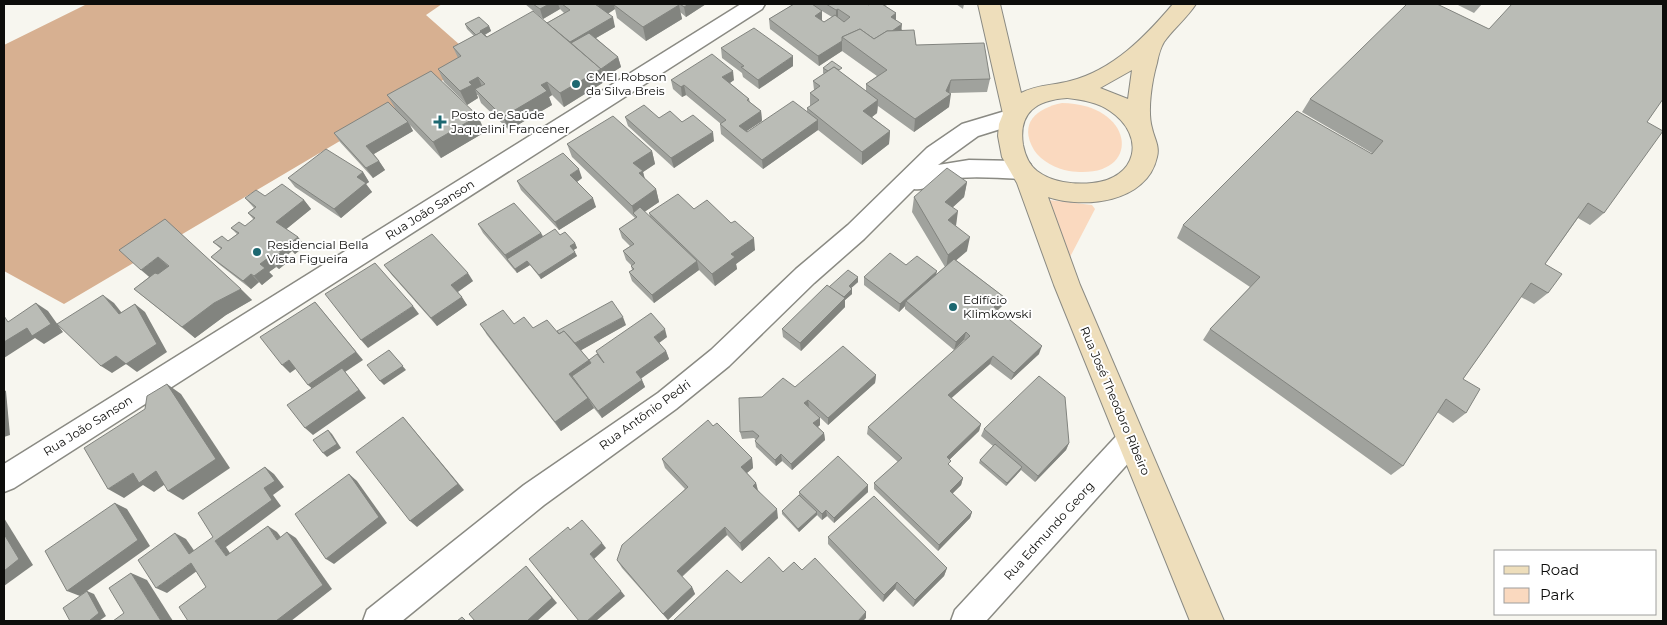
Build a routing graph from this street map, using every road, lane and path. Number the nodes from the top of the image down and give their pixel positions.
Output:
1 (755, 4) edge
2 (989, 4) edge
3 (1186, 4) edge
4 (1152, 43) junction
5 (1067, 90) junction
6 (1013, 114) junction
7 (1140, 127) junction
8 (1025, 174) junction
9 (898, 191) junction
10 (1131, 440) junction
11 (4, 479) edge
12 (378, 621) edge
13 (966, 621) edge
14 (1207, 621) edge

1 - 11 street, Rua João Sanson
2 - 6 main road
3 - 4 main road
4 - 5 main road
4 - 7 main road
5 - 6 main road
5 - 7 main road
6 - 8 main road
6 - 9 street, Rua Antônio Pedri
7 - 8 main road
8 - 9 street, Rua Antônio Pedri
8 - 10 main road, Rua José Theodoro Ribeiro
9 - 12 street, Rua Antônio Pedri
10 - 13 street, Rua Edmundo Georg
10 - 14 main road, Rua José Theodoro Ribeiro

